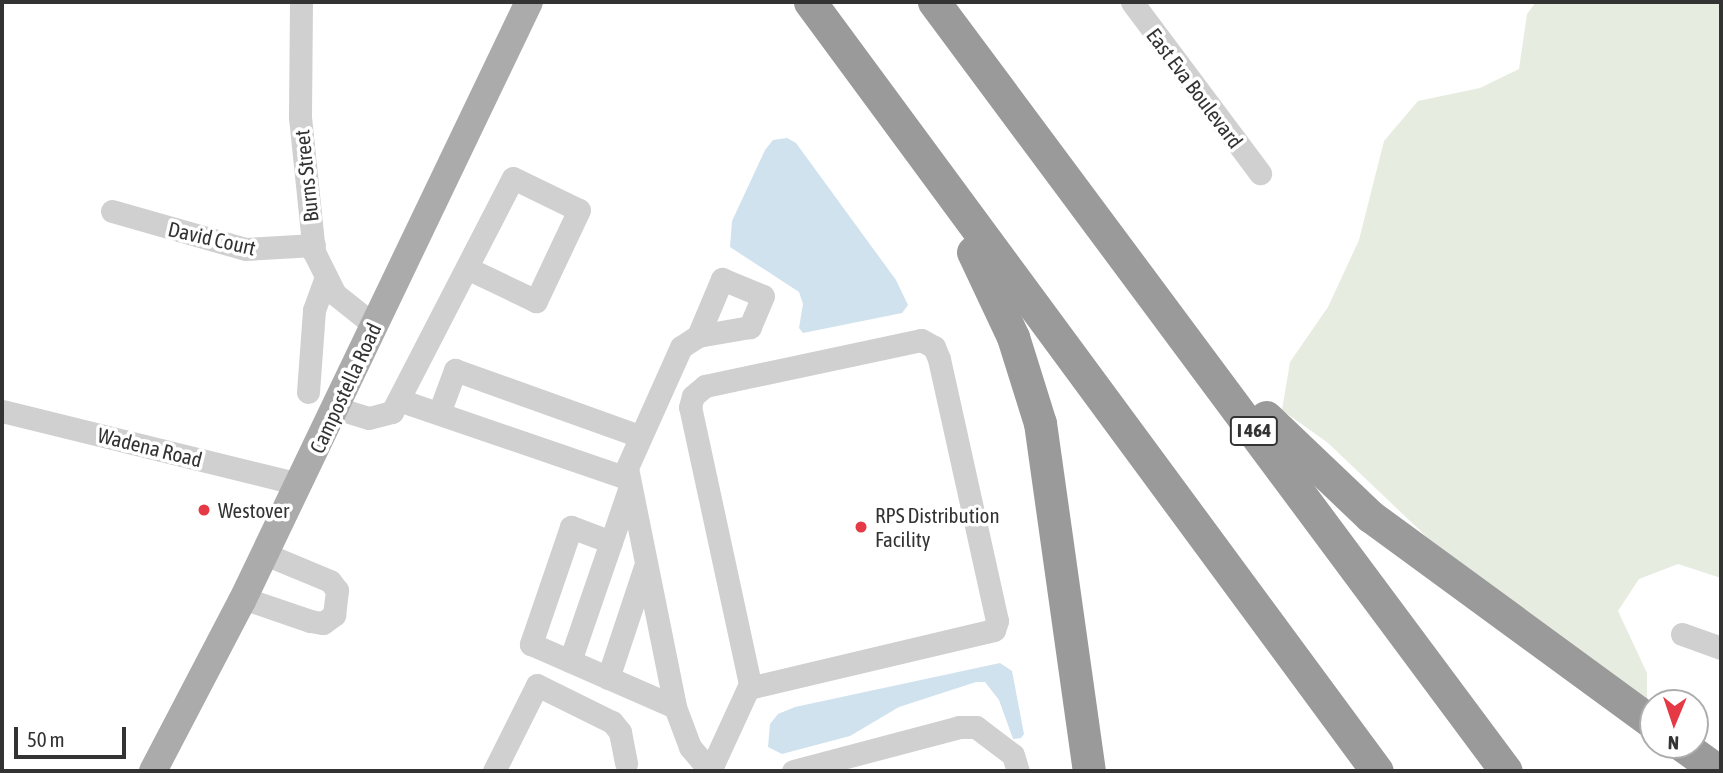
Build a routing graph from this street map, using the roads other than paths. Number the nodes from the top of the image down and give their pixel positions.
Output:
1 (301, 2) edge
2 (529, 2) edge
3 (810, 2) edge
4 (934, 2) edge
5 (1132, 2) edge
6 (999, 92) junction
7 (932, 173) junction
8 (1260, 173) dead end
9 (112, 211) dead end
10 (314, 245) junction
11 (469, 269) junction
12 (325, 279) junction
13 (374, 326) junction
14 (698, 336) dead end
15 (308, 392) dead end
16 (399, 400) junction
17 (335, 408) junction
18 (2, 411) edge
19 (439, 413) junction
20 (639, 436) junction
21 (299, 484) junction
22 (628, 484) junction
23 (611, 542) junction
24 (265, 554) junction
25 (645, 567) junction
26 (243, 598) junction
27 (1682, 634) dead end
28 (1721, 648) edge
29 (570, 661) junction
30 (608, 678) junction
31 (749, 688) junction
32 (675, 707) junction
33 (1639, 713) edge
34 (1701, 759) edge
35 (631, 769) edge
36 (153, 771) edge
37 (494, 771) edge
38 (710, 771) edge
39 (793, 771) edge
40 (1017, 771) edge
41 (1089, 771) edge
42 (1377, 771) edge
43 (1506, 771) edge
44 (1718, 771) edge

1 - 10 street, Burns Street
2 - 13 main road, Campostella Road
3 - 7 highway
4 - 6 highway, I 464
5 - 8 street, East Eva Boulevard
6 - 33 highway
6 - 43 highway, I 464
7 - 41 highway
7 - 42 highway
9 - 10 street, David Court
10 - 12 street, Burns Street
11 - 11 street
11 - 16 street
12 - 13 street, Burns Street
12 - 15 street
13 - 17 main road, Campostella Road
14 - 20 street
16 - 17 street
16 - 19 street
17 - 21 main road, Campostella Road
18 - 21 street, Wadena Road
19 - 20 street
19 - 22 street
20 - 22 street
21 - 24 main road, Campostella Road
22 - 23 street
22 - 25 street
23 - 29 street
23 - 29 street
24 - 26 main road, Campostella Road
24 - 26 street
25 - 30 street
25 - 32 street
26 - 36 main road, Campostella Road
27 - 28 street
29 - 30 street
30 - 32 street
31 - 31 street
31 - 38 street
32 - 38 street
34 - 44 highway
35 - 37 street
39 - 40 street

